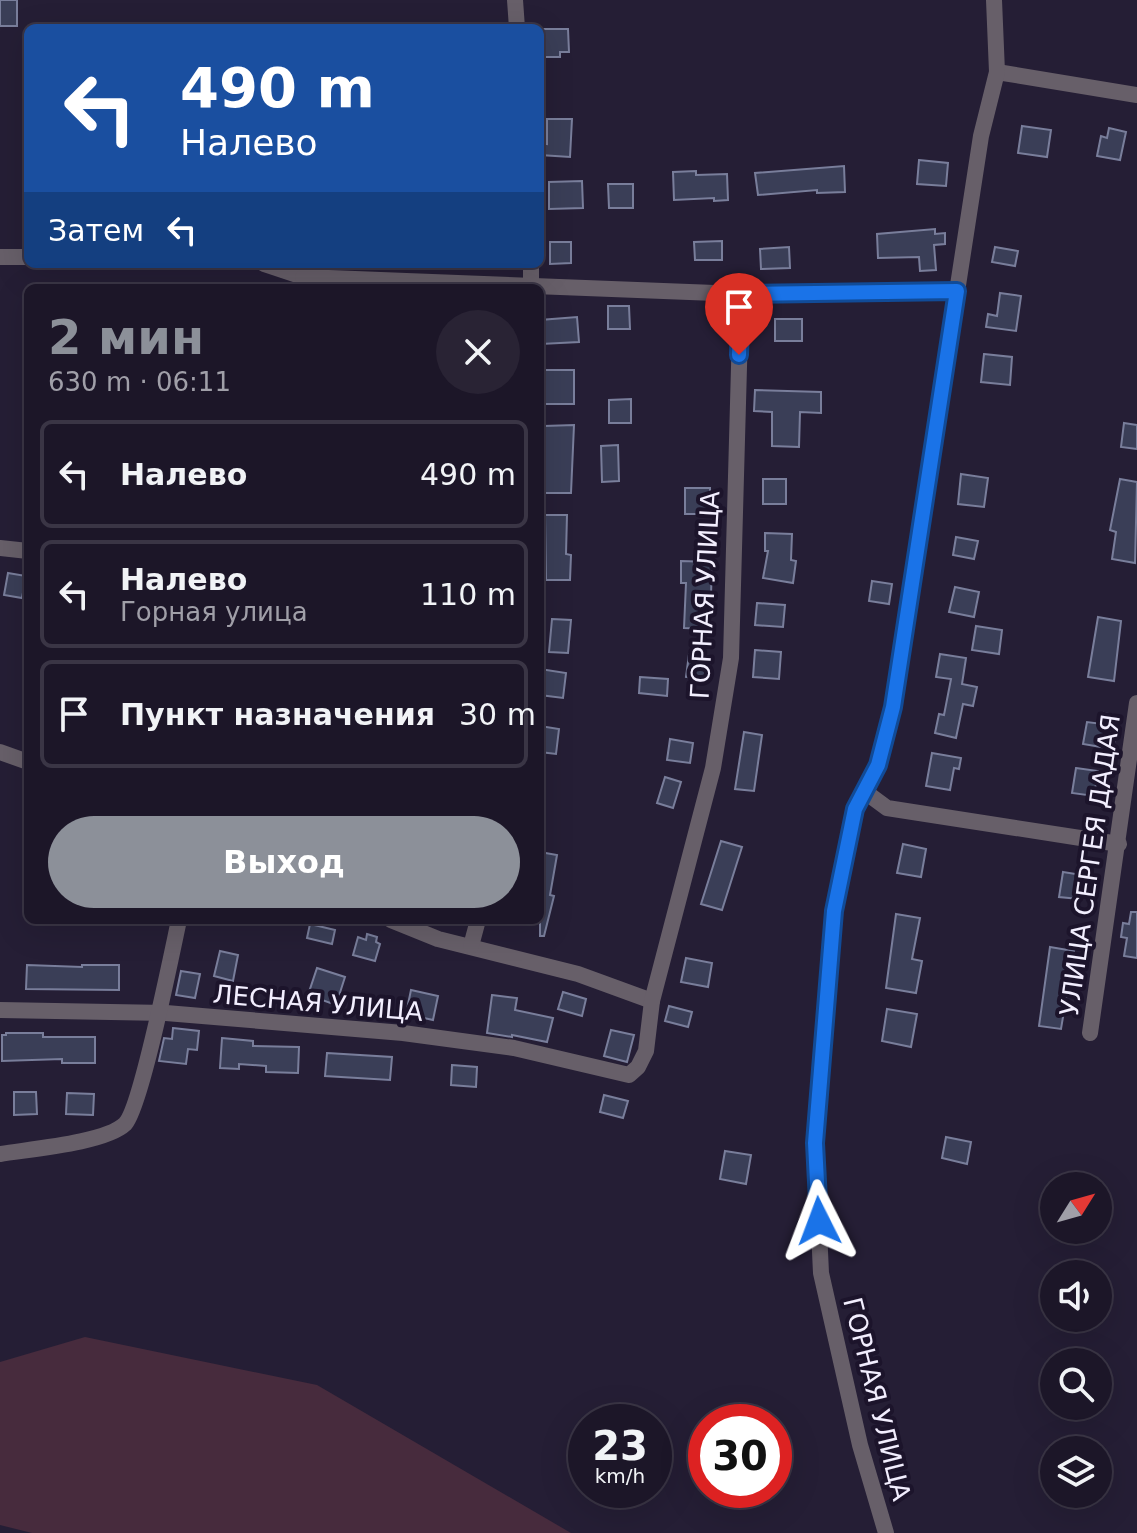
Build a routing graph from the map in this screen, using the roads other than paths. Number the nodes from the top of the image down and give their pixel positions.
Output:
1 (515, 0) edge
2 (994, 0) edge
3 (517, 24) edge
4 (997, 72) junction
5 (1137, 95) edge
6 (0, 257) edge
7 (24, 257) edge
8 (272, 268) edge
9 (302, 283) edge
10 (348, 284) edge
11 (544, 288) edge
12 (957, 291) junction
13 (741, 294) junction
14 (0, 548) edge
15 (24, 551) edge
16 (1137, 703) edge
17 (0, 752) edge
18 (24, 761) edge
19 (864, 791) junction
20 (1119, 844) junction
21 (178, 924) edge
22 (401, 924) edge
23 (477, 924) edge
24 (471, 946) junction
25 (652, 1001) junction
26 (0, 1010) edge
27 (158, 1013) junction
28 (1090, 1033) dead end
29 (629, 1075) joint
30 (0, 1154) edge
31 (886, 1533) edge

1 - 3 street
2 - 4 street, ГОРНАЯ УЛИЦА
4 - 5 street
4 - 12 street, ГОРНАЯ УЛИЦА
6 - 7 street
8 - 9 street
9 - 10 street
11 - 13 street
12 - 13 street
12 - 19 street, ГОРНАЯ УЛИЦА
13 - 25 street, ГОРНАЯ УЛИЦА
14 - 15 street
16 - 20 street, УЛИЦА СЕРГЕЯ ДАДАЯ
17 - 18 street
19 - 20 street
19 - 31 street, ГОРНАЯ УЛИЦА
20 - 28 street, УЛИЦА СЕРГЕЯ ДАДАЯ
21 - 27 street
22 - 24 street
23 - 24 street
24 - 25 street
25 - 29 street, ГОРНАЯ УЛИЦА
26 - 27 street, ЛЕСНАЯ УЛИЦА
27 - 29 street, ЛЕСНАЯ УЛИЦА
27 - 30 street

